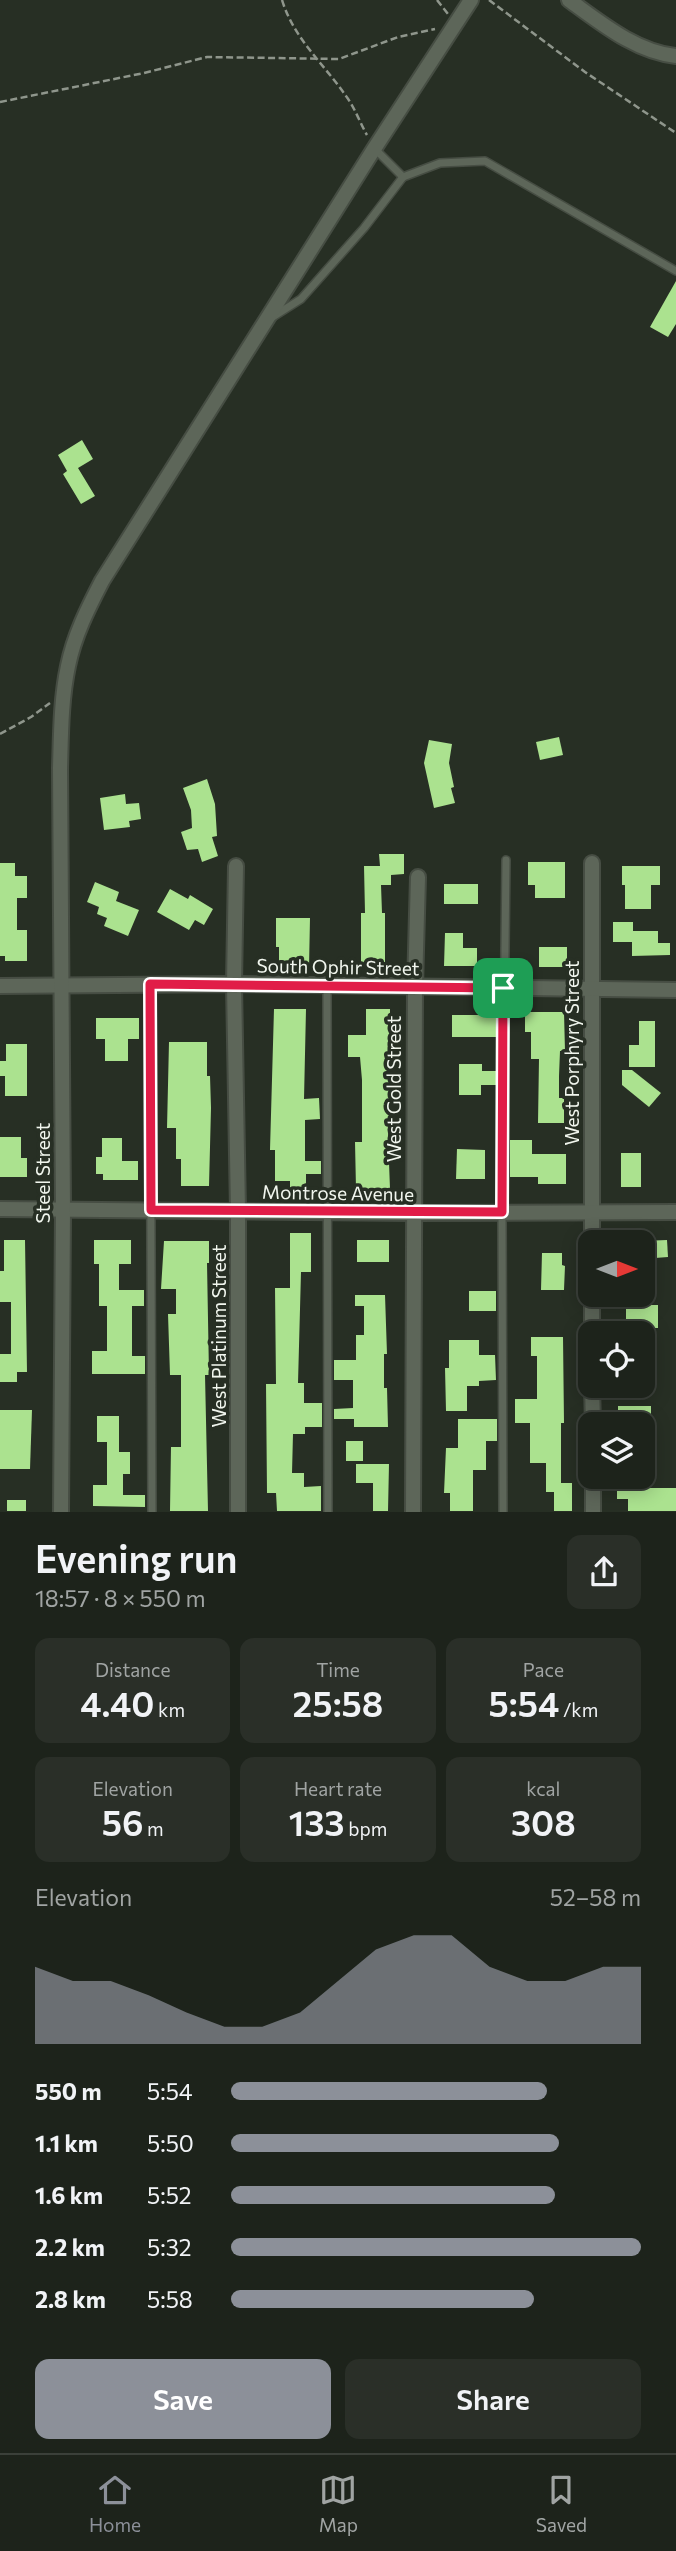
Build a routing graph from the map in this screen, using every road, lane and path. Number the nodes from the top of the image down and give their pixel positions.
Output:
1 (282, 0) edge
2 (471, 0) edge
3 (489, 0) edge
4 (569, 0) edge
5 (456, 24) junction
6 (676, 56) edge
7 (314, 58) junction
8 (0, 102) edge
9 (676, 133) edge
10 (374, 149) junction
11 (403, 177) junction
12 (676, 271) edge
13 (267, 320) junction
14 (64, 692) junction
15 (0, 734) edge
16 (506, 860) dead end
17 (592, 863) dead end
18 (236, 866) dead end
19 (418, 877) dead end
20 (61, 984) junction
21 (150, 984) junction
22 (234, 984) junction
23 (0, 986) edge
24 (327, 986) junction
25 (415, 987) junction
26 (503, 988) junction
27 (591, 988) junction
28 (676, 990) edge
29 (0, 1209) edge
30 (63, 1210) junction
31 (151, 1210) junction
32 (238, 1211) junction
33 (327, 1212) junction
34 (502, 1212) junction
35 (592, 1212) junction
36 (676, 1212) edge
37 (413, 1213) junction
38 (592, 1230) edge
39 (593, 1489) edge
40 (61, 1511) edge
41 (152, 1511) edge
42 (238, 1511) edge
43 (328, 1511) edge
44 (413, 1511) edge
45 (503, 1511) edge
46 (593, 1511) edge

1 - 7 path
2 - 5 street, Steel Street
3 - 9 path
4 - 6 street
5 - 7 path
5 - 10 street, Steel Street
7 - 8 path
7 - 10 path
10 - 11 lane
10 - 13 street, Steel Street
11 - 12 lane
11 - 13 lane
13 - 14 street, Steel Street
14 - 15 path
14 - 20 street, Steel Street
16 - 26 lane
17 - 27 street, West Porphyry Street
18 - 22 street, West Platinum Street
19 - 25 street, West Gold Street
20 - 21 street, South Ophir Street
20 - 23 street, South Ophir Street
20 - 30 street, Steel Street
21 - 22 street, South Ophir Street
21 - 31 lane
22 - 24 street, South Ophir Street
22 - 32 street, West Platinum Street
24 - 25 street, South Ophir Street
24 - 33 lane
25 - 26 street, South Ophir Street
25 - 37 street, West Gold Street
26 - 27 street, South Ophir Street
26 - 34 lane
27 - 28 street, South Ophir Street
27 - 35 street, West Porphyry Street
29 - 30 street, Montrose Avenue
30 - 31 street, Montrose Avenue
30 - 40 street, Steel Street
31 - 32 street, Montrose Avenue
31 - 41 lane
32 - 33 street, Montrose Avenue
32 - 42 street, West Platinum Street
33 - 37 street, Montrose Avenue
33 - 43 lane
34 - 35 street, Montrose Avenue
34 - 37 street, Montrose Avenue
34 - 45 lane
35 - 36 street, Montrose Avenue
35 - 38 street, West Porphyry Street
37 - 44 street, West Gold Street
39 - 46 street

